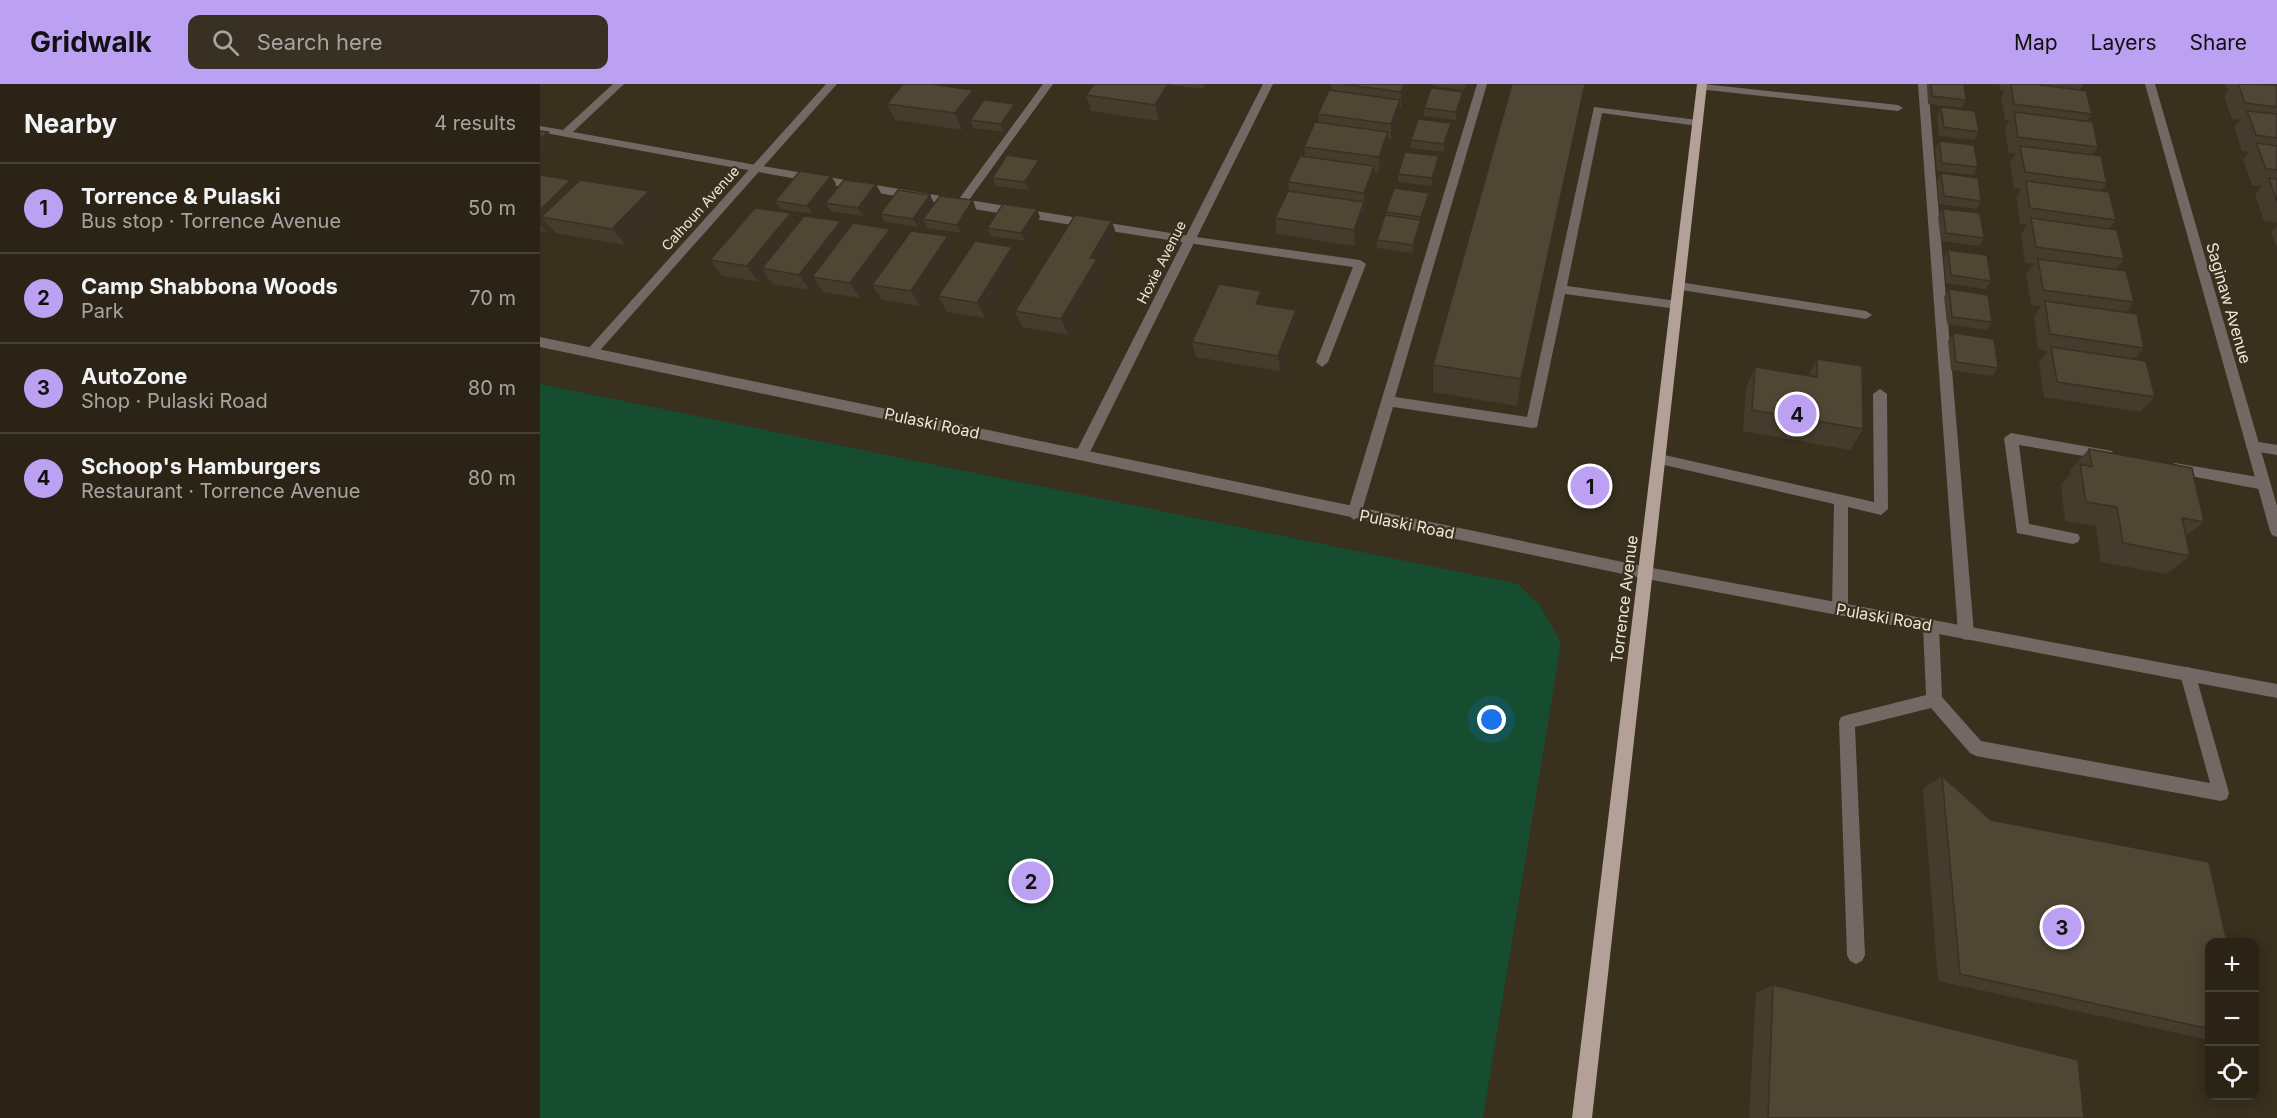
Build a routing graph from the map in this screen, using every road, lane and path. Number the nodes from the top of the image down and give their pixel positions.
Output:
1 (620, 84) edge
2 (832, 84) edge
3 (1048, 84) edge
4 (1268, 84) edge
5 (1482, 84) edge
6 (1923, 84) edge
7 (2150, 84) edge
8 (1702, 85) edge
9 (1898, 108) dead end
10 (1698, 123) junction
11 (540, 129) edge
12 (566, 133) junction
13 (756, 169) junction
14 (963, 201) junction
15 (1190, 240) junction
16 (1679, 286) junction
17 (1561, 289) junction
18 (1677, 305) junction
19 (1866, 315) dead end
20 (540, 342) edge
21 (591, 352) junction
22 (1322, 362) dead end
23 (1880, 394) dead end
24 (1388, 401) junction
25 (2253, 446) junction
26 (2277, 450) edge
27 (1082, 454) junction
28 (1660, 459) junction
29 (2126, 459) edge
30 (2160, 465) edge
31 (2264, 484) junction
32 (1841, 500) junction
33 (1354, 514) junction
34 (2277, 531) edge
35 (2073, 538) dead end
36 (1647, 573) junction
37 (1840, 609) junction
38 (1931, 626) junction
39 (1966, 633) junction
40 (2188, 674) junction
41 (2277, 691) edge
42 (1934, 700) junction
43 (1856, 955) dead end
44 (1582, 1118) edge

1 - 12 street
2 - 13 street, Calhoun Avenue
3 - 14 street
4 - 15 street, Hoxie Avenue
5 - 24 street
6 - 39 street
7 - 25 street, Saginaw Avenue
8 - 9 street
8 - 10 main road, Torrence Avenue
10 - 16 main road, Torrence Avenue
10 - 17 street
11 - 12 street
12 - 13 street
13 - 14 street
13 - 21 street, Calhoun Avenue
14 - 15 street
15 - 22 street
15 - 27 street, Hoxie Avenue
16 - 18 main road, Torrence Avenue
16 - 19 street
17 - 18 street
17 - 24 street
18 - 28 main road, Torrence Avenue
20 - 21 street, Pulaski Road
21 - 27 street, Pulaski Road
23 - 32 street
24 - 33 street
25 - 26 street
25 - 31 street, Saginaw Avenue
27 - 33 street, Pulaski Road
28 - 32 street
28 - 36 main road, Torrence Avenue
29 - 35 street
30 - 31 street
31 - 34 street, Saginaw Avenue
32 - 37 street
33 - 36 street, Pulaski Road
36 - 37 street, Pulaski Road
36 - 44 main road, Torrence Avenue
37 - 38 street, Pulaski Road
38 - 39 street, Pulaski Road
38 - 42 street
39 - 40 street, Pulaski Road
40 - 41 street, Pulaski Road
40 - 42 street
42 - 43 street

